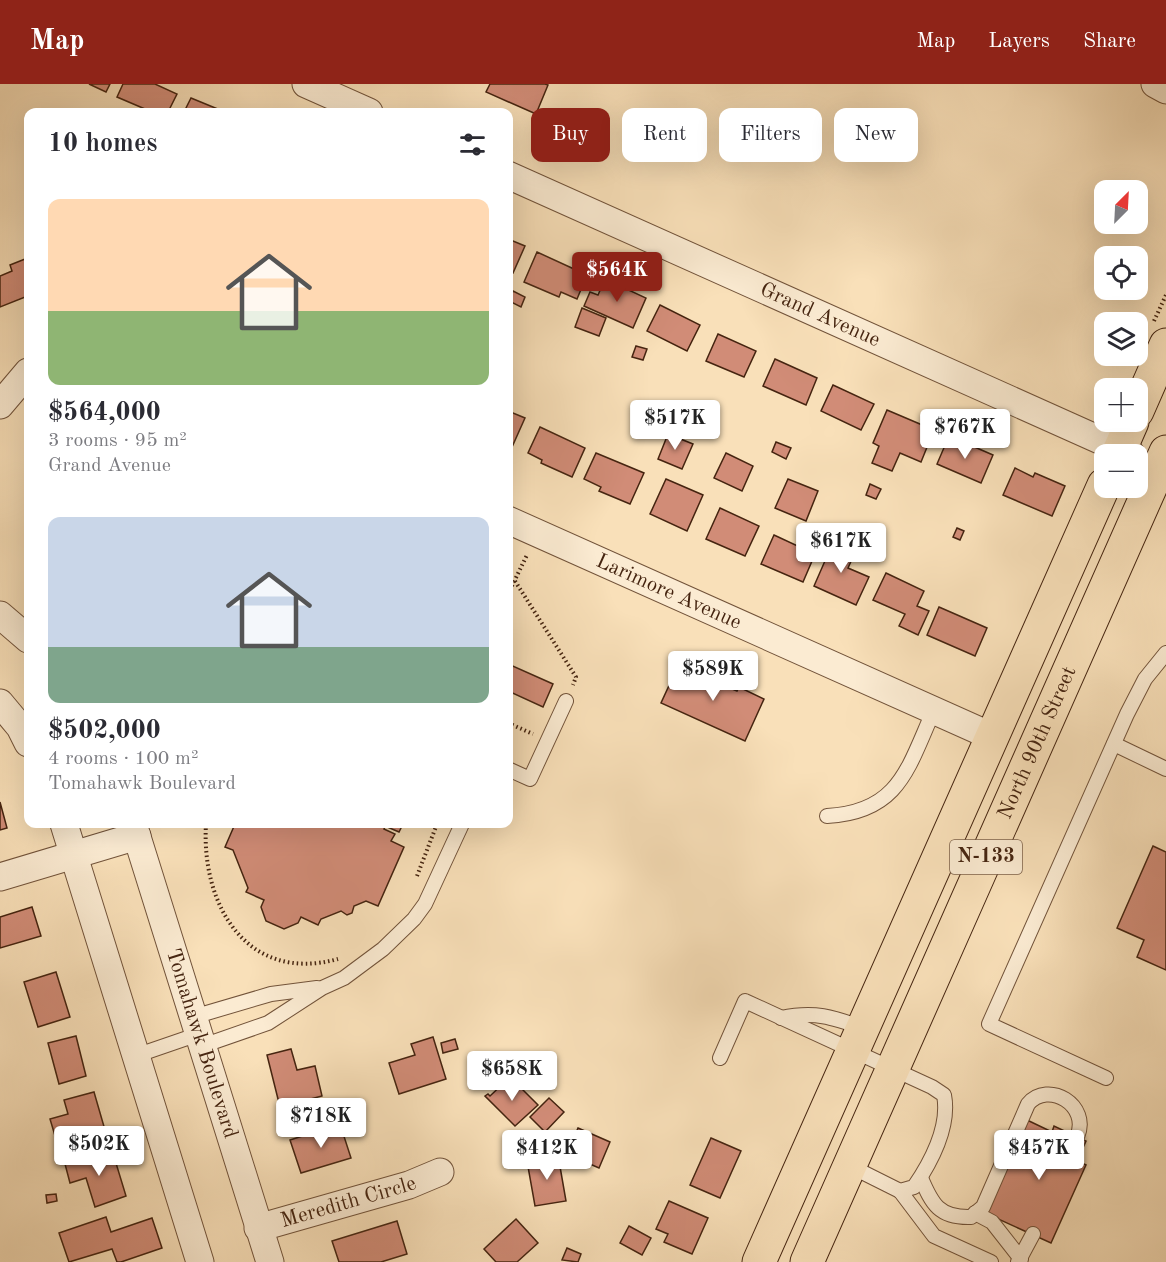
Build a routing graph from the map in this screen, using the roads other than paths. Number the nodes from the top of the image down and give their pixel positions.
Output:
1 (306, 84) edge
2 (1155, 84) edge
3 (1166, 90) edge
4 (360, 108) edge
5 (513, 177) edge
6 (1166, 345) edge
7 (24, 377) edge
8 (1148, 386) edge
9 (0, 405) edge
10 (1121, 444) edge
11 (1098, 498) edge
12 (1123, 498) edge
13 (513, 522) edge
14 (0, 615) edge
15 (24, 636) edge
16 (1166, 653) edge
17 (566, 701) road end
18 (0, 703) edge
19 (934, 710) junction
20 (24, 735) edge
21 (991, 736) junction
22 (1114, 744) junction
23 (1166, 769) edge
24 (513, 771) edge
25 (827, 816) dead end
26 (65, 828) edge
27 (460, 828) edge
28 (135, 830) edge
29 (74, 855) junction
30 (0, 877) edge
31 (322, 987) junction
32 (781, 1018) junction
33 (198, 1032) junction
34 (859, 1039) junction
35 (135, 1056) junction
36 (720, 1058) dead end
37 (893, 1068) junction
38 (1106, 1078) dead end
39 (1077, 1137) dead end
40 (850, 1166) junction
41 (440, 1172) dead end
42 (921, 1178) junction
43 (900, 1191) junction
44 (975, 1213) junction
45 (258, 1228) junction
46 (1033, 1234) dead end
47 (1020, 1260) edge
48 (200, 1262) edge
49 (270, 1262) edge
50 (759, 1262) edge
51 (807, 1262) edge
52 (991, 1262) edge

1 - 4 street
2 - 3 street
5 - 10 street, Grand Avenue
6 - 8 main road
7 - 9 street
11 - 21 main road, North 90th Street / N-133
12 - 37 main road, North 90th Street / N-133
13 - 19 street, Larimore Avenue
14 - 15 street
16 - 22 lane
17 - 24 lane
18 - 20 street
19 - 21 street, Larimore Avenue
19 - 25 lane
21 - 34 main road, North 90th Street / N-133
22 - 23 lane
22 - 38 lane
26 - 29 street
27 - 31 lane
28 - 29 street
28 - 33 street, Tomahawk Boulevard
29 - 30 street
29 - 35 street
31 - 33 lane
31 - 33 lane
32 - 34 lane
32 - 34 lane
32 - 36 lane
33 - 35 lane
33 - 45 street, Tomahawk Boulevard
34 - 37 lane
34 - 50 main road, North 90th Street / N-133
35 - 48 street
37 - 40 main road, North 90th Street / N-133
37 - 42 lane
39 - 44 lane
40 - 43 lane
40 - 51 main road, North 90th Street / N-133
41 - 45 street, Meredith Circle
42 - 43 lane
42 - 44 lane
43 - 52 lane
44 - 47 lane
45 - 49 street, Tomahawk Boulevard
46 - 47 lane

